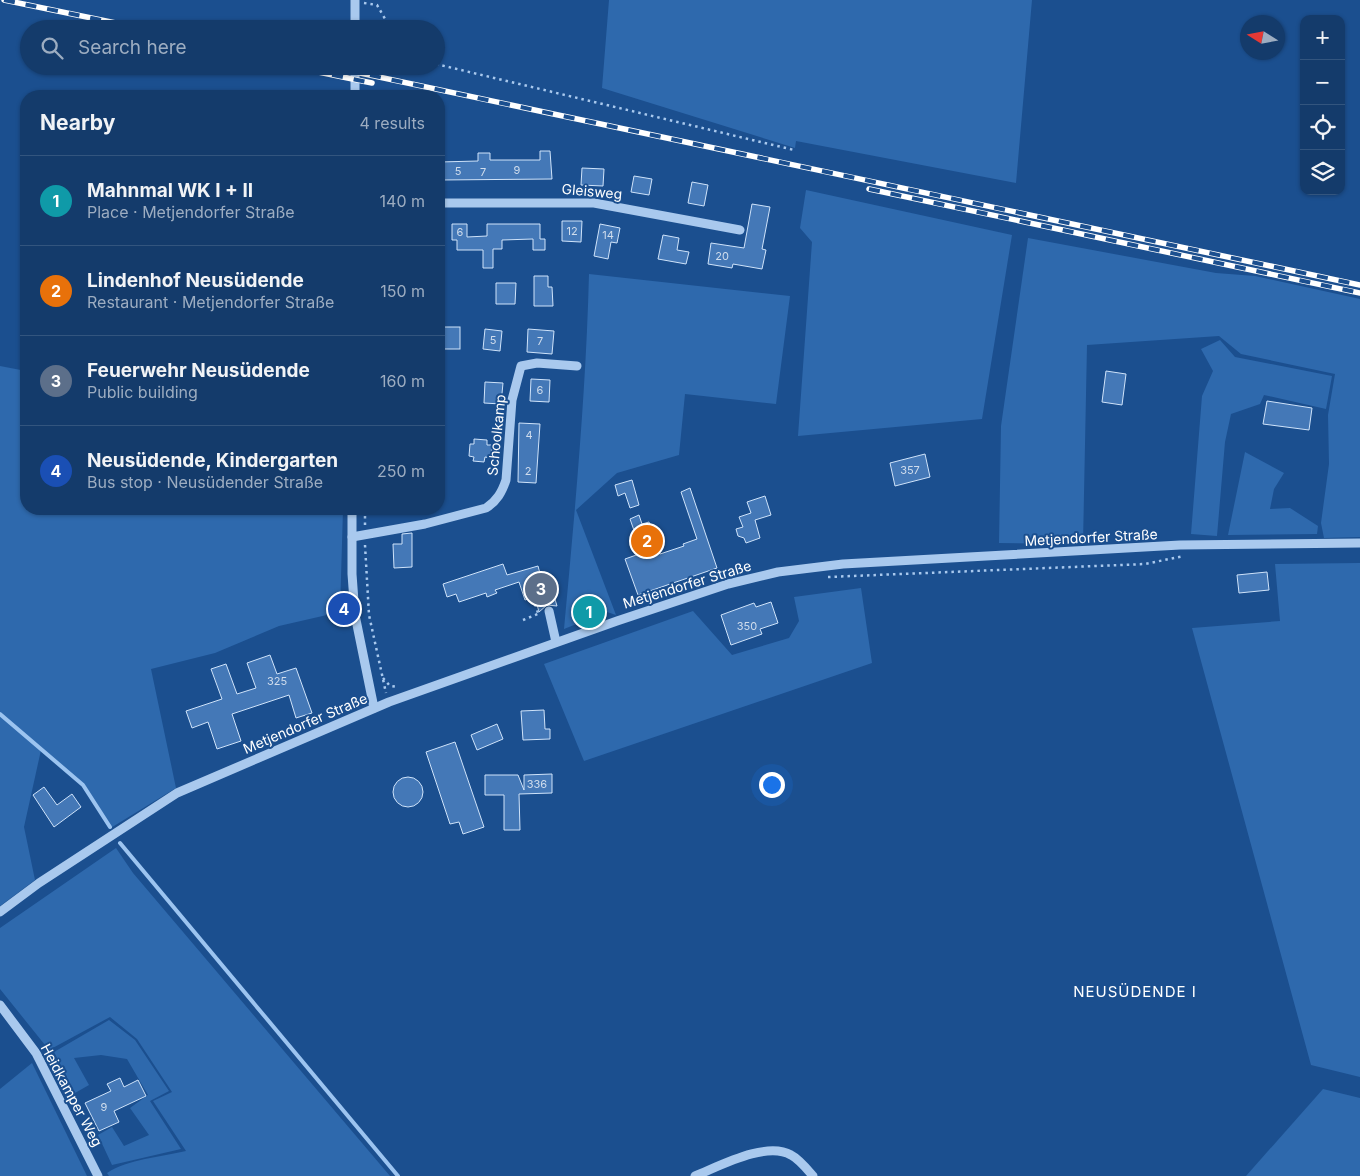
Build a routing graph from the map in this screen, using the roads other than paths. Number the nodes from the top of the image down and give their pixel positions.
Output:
1 (355, 2) edge
2 (355, 20) edge
3 (355, 75) edge
4 (355, 90) edge
5 (445, 202) edge
6 (740, 230) dead end
7 (577, 366) dead end
8 (352, 515) edge
9 (352, 538) junction
10 (1360, 542) edge
11 (549, 611) road end
12 (556, 642) junction
13 (374, 708) junction
14 (0, 912) edge
15 (0, 1005) edge
16 (98, 1176) edge
17 (696, 1176) edge
18 (813, 1176) edge

1 - 2 street
3 - 4 street
5 - 6 street, Gleisweg
7 - 9 street, Schoolkamp
8 - 9 street
9 - 13 street
10 - 12 street, Metjendorfer Straße
11 - 12 street
12 - 13 street, Metjendorfer Straße
13 - 14 street, Metjendorfer Straße
15 - 16 street, Heidkamper Weg
17 - 18 street

